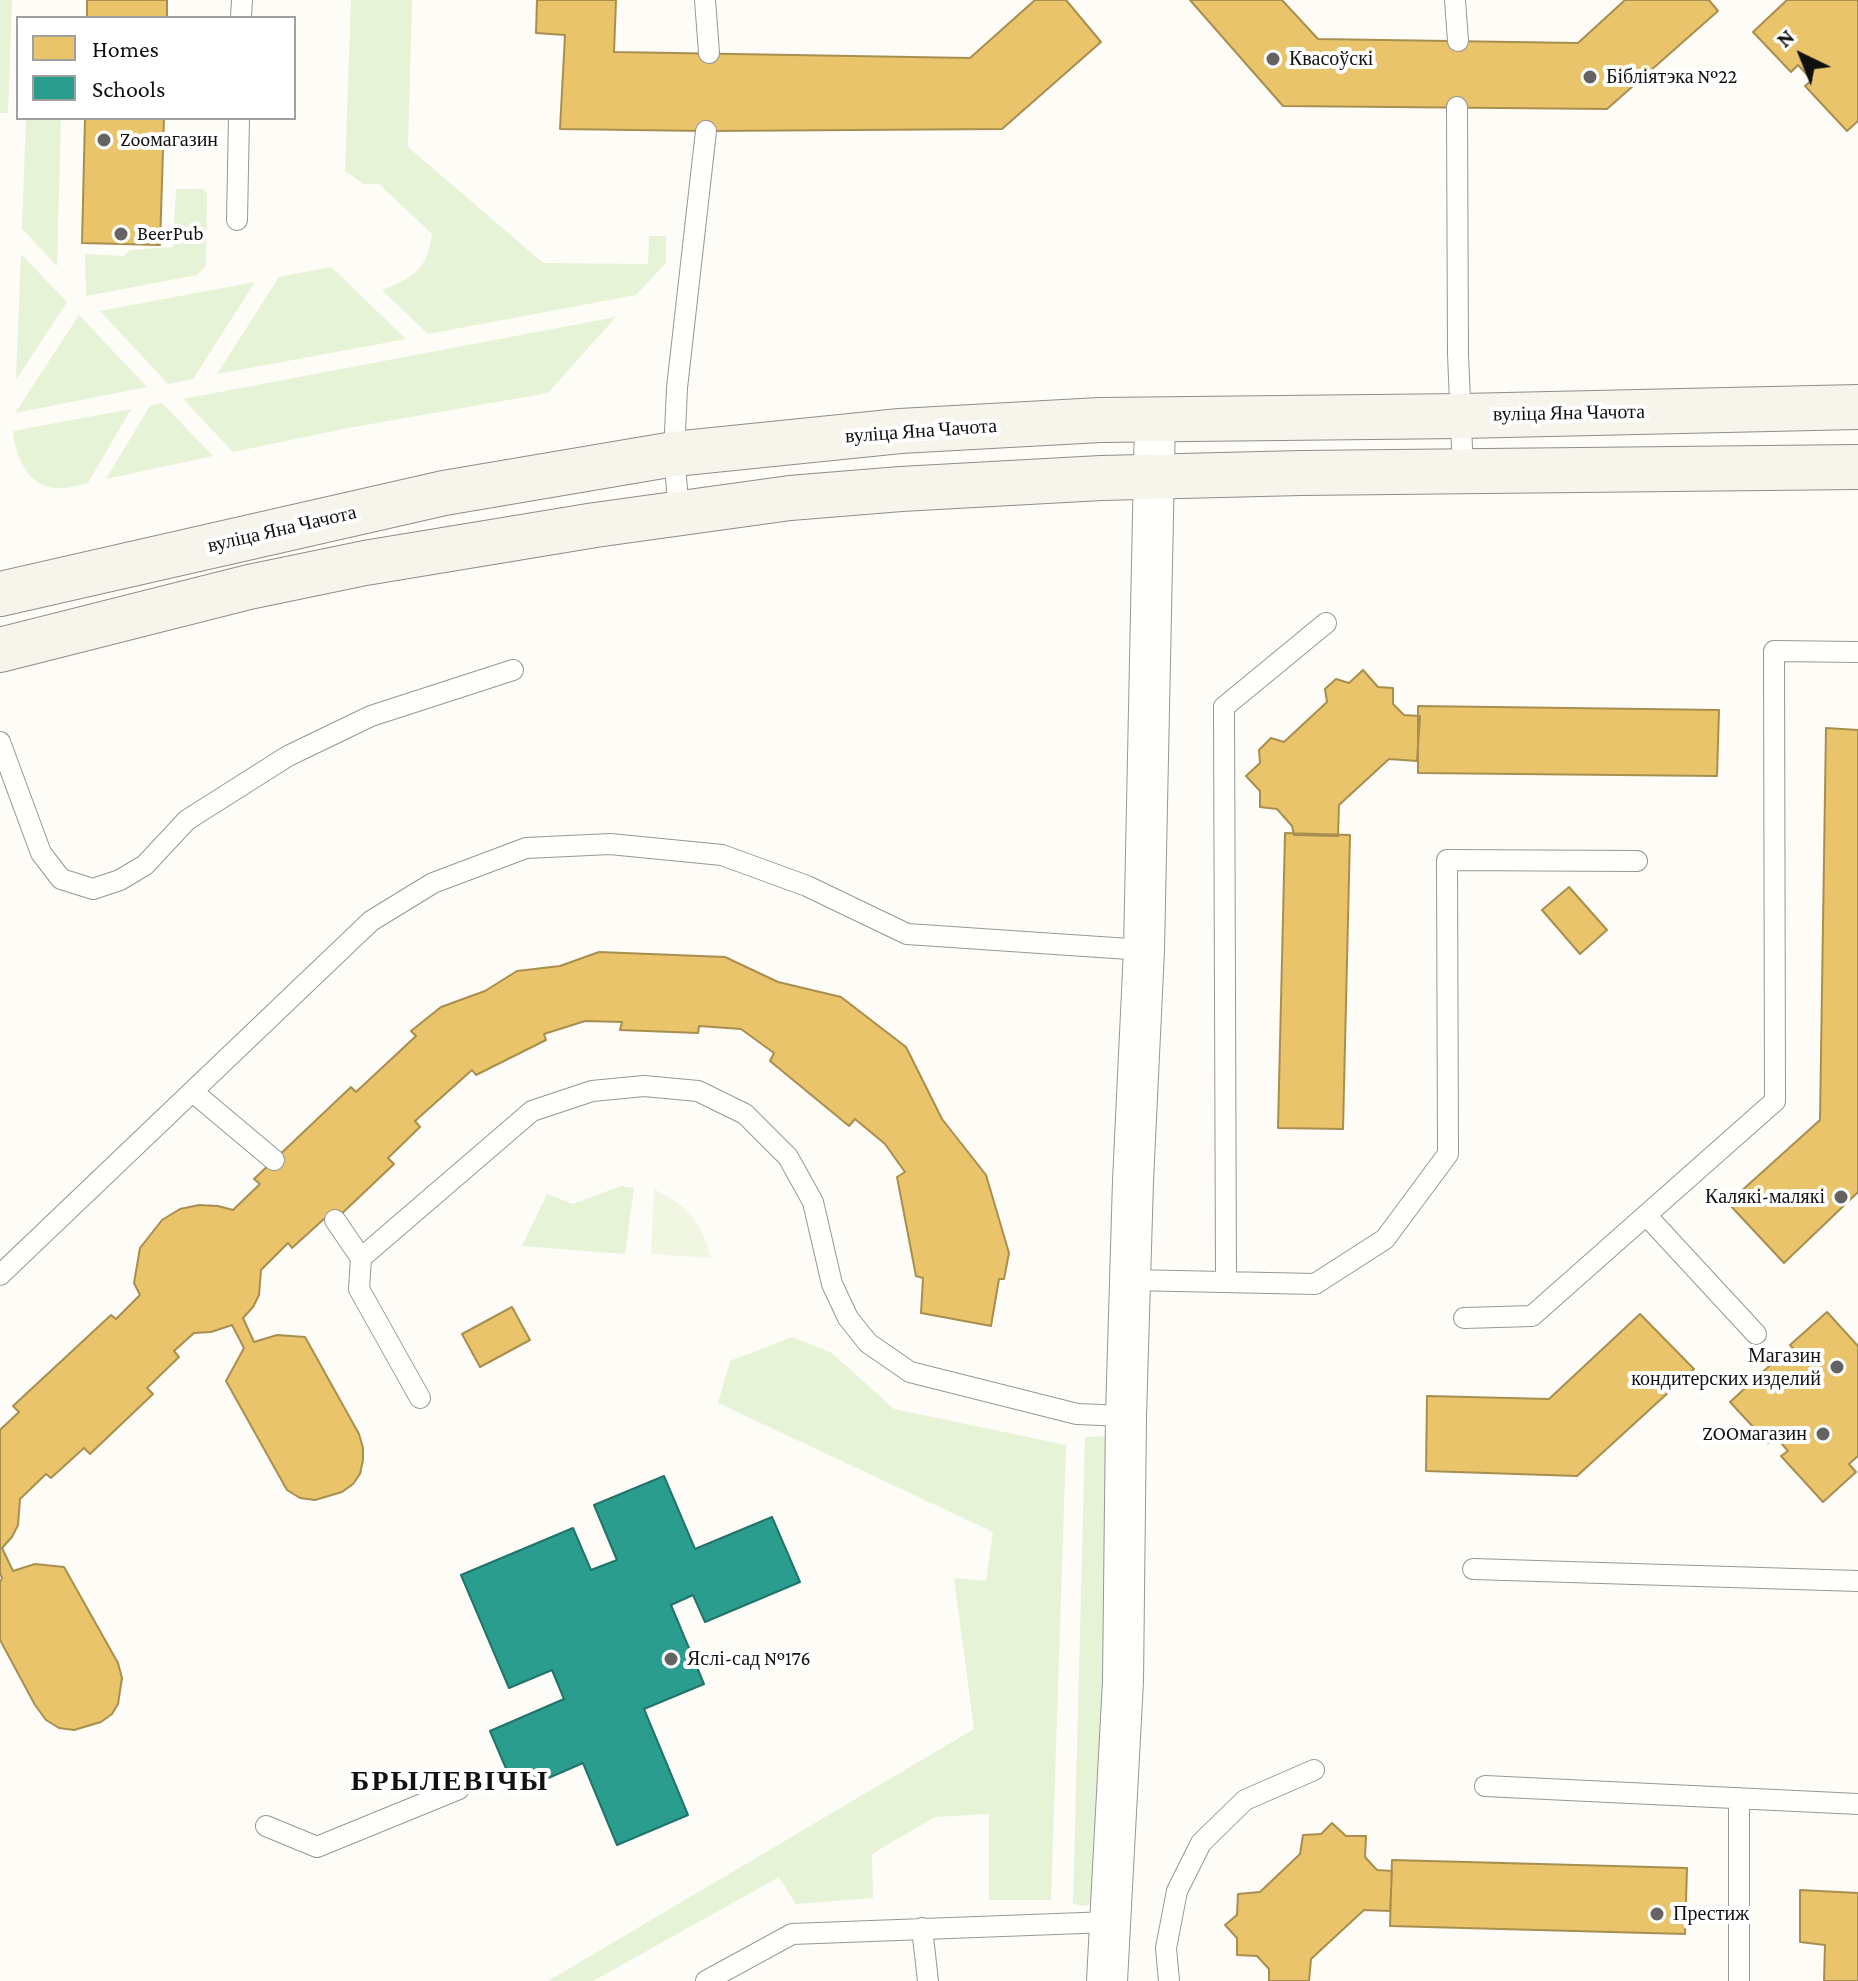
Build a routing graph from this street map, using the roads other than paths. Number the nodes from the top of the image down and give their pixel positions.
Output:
1 (705, 0) edge
2 (1455, 0) edge
3 (1458, 41) dead end
4 (709, 53) dead end
5 (1457, 107) dead end
6 (239, 120) edge
7 (706, 131) dead end
8 (237, 220) dead end
9 (1858, 407) edge
10 (1462, 416) junction
11 (1155, 419) junction
12 (674, 454) junction
13 (1858, 467) edge
14 (1463, 472) junction
15 (1155, 478) junction
16 (679, 513) junction
17 (0, 594) edge
18 (1326, 623) dead end
19 (0, 650) edge
20 (1858, 652) edge
21 (513, 670) dead end
22 (0, 742) edge
23 (1637, 861) dead end
24 (1144, 950) junction
25 (193, 1092) junction
26 (274, 1160) dead end
27 (1646, 1215) junction
28 (335, 1220) dead end
29 (361, 1258) junction
30 (0, 1275) edge
31 (1131, 1280) junction
32 (1226, 1280) junction
33 (1464, 1318) dead end
34 (1756, 1334) dead end
35 (420, 1398) dead end
36 (1126, 1416) junction
37 (1473, 1569) dead end
38 (1858, 1581) edge
39 (1314, 1770) dead end
40 (1485, 1786) dead end
41 (459, 1789) dead end
42 (1739, 1798) junction
43 (1858, 1804) edge
44 (266, 1826) dead end
45 (1109, 1922) junction
46 (922, 1928) junction
47 (706, 1981) edge
48 (928, 1981) edge
49 (1107, 1981) edge
50 (1169, 1981) edge
51 (1739, 1981) edge

1 - 4 lane
2 - 3 lane
5 - 10 lane
6 - 8 lane
7 - 12 lane
9 - 10 main road, вуліца Яна Чачота
10 - 11 main road, вуліца Яна Чачота
10 - 14 lane
11 - 12 main road, вуліца Яна Чачота
11 - 15 street
12 - 16 lane
12 - 17 main road, вуліца Яна Чачота
13 - 14 main road
14 - 15 main road
15 - 16 main road
15 - 24 street
16 - 19 main road
18 - 32 lane
20 - 27 lane
21 - 22 lane
23 - 32 lane
24 - 25 lane
24 - 31 street
25 - 26 lane
25 - 30 lane
27 - 33 lane
27 - 34 lane
28 - 29 lane
29 - 35 lane
29 - 36 lane
31 - 32 lane
31 - 36 street
36 - 45 street
37 - 38 lane
39 - 50 lane
40 - 42 lane
41 - 44 lane
42 - 43 lane
42 - 51 lane
45 - 46 lane
45 - 49 street
46 - 47 lane
46 - 48 lane

